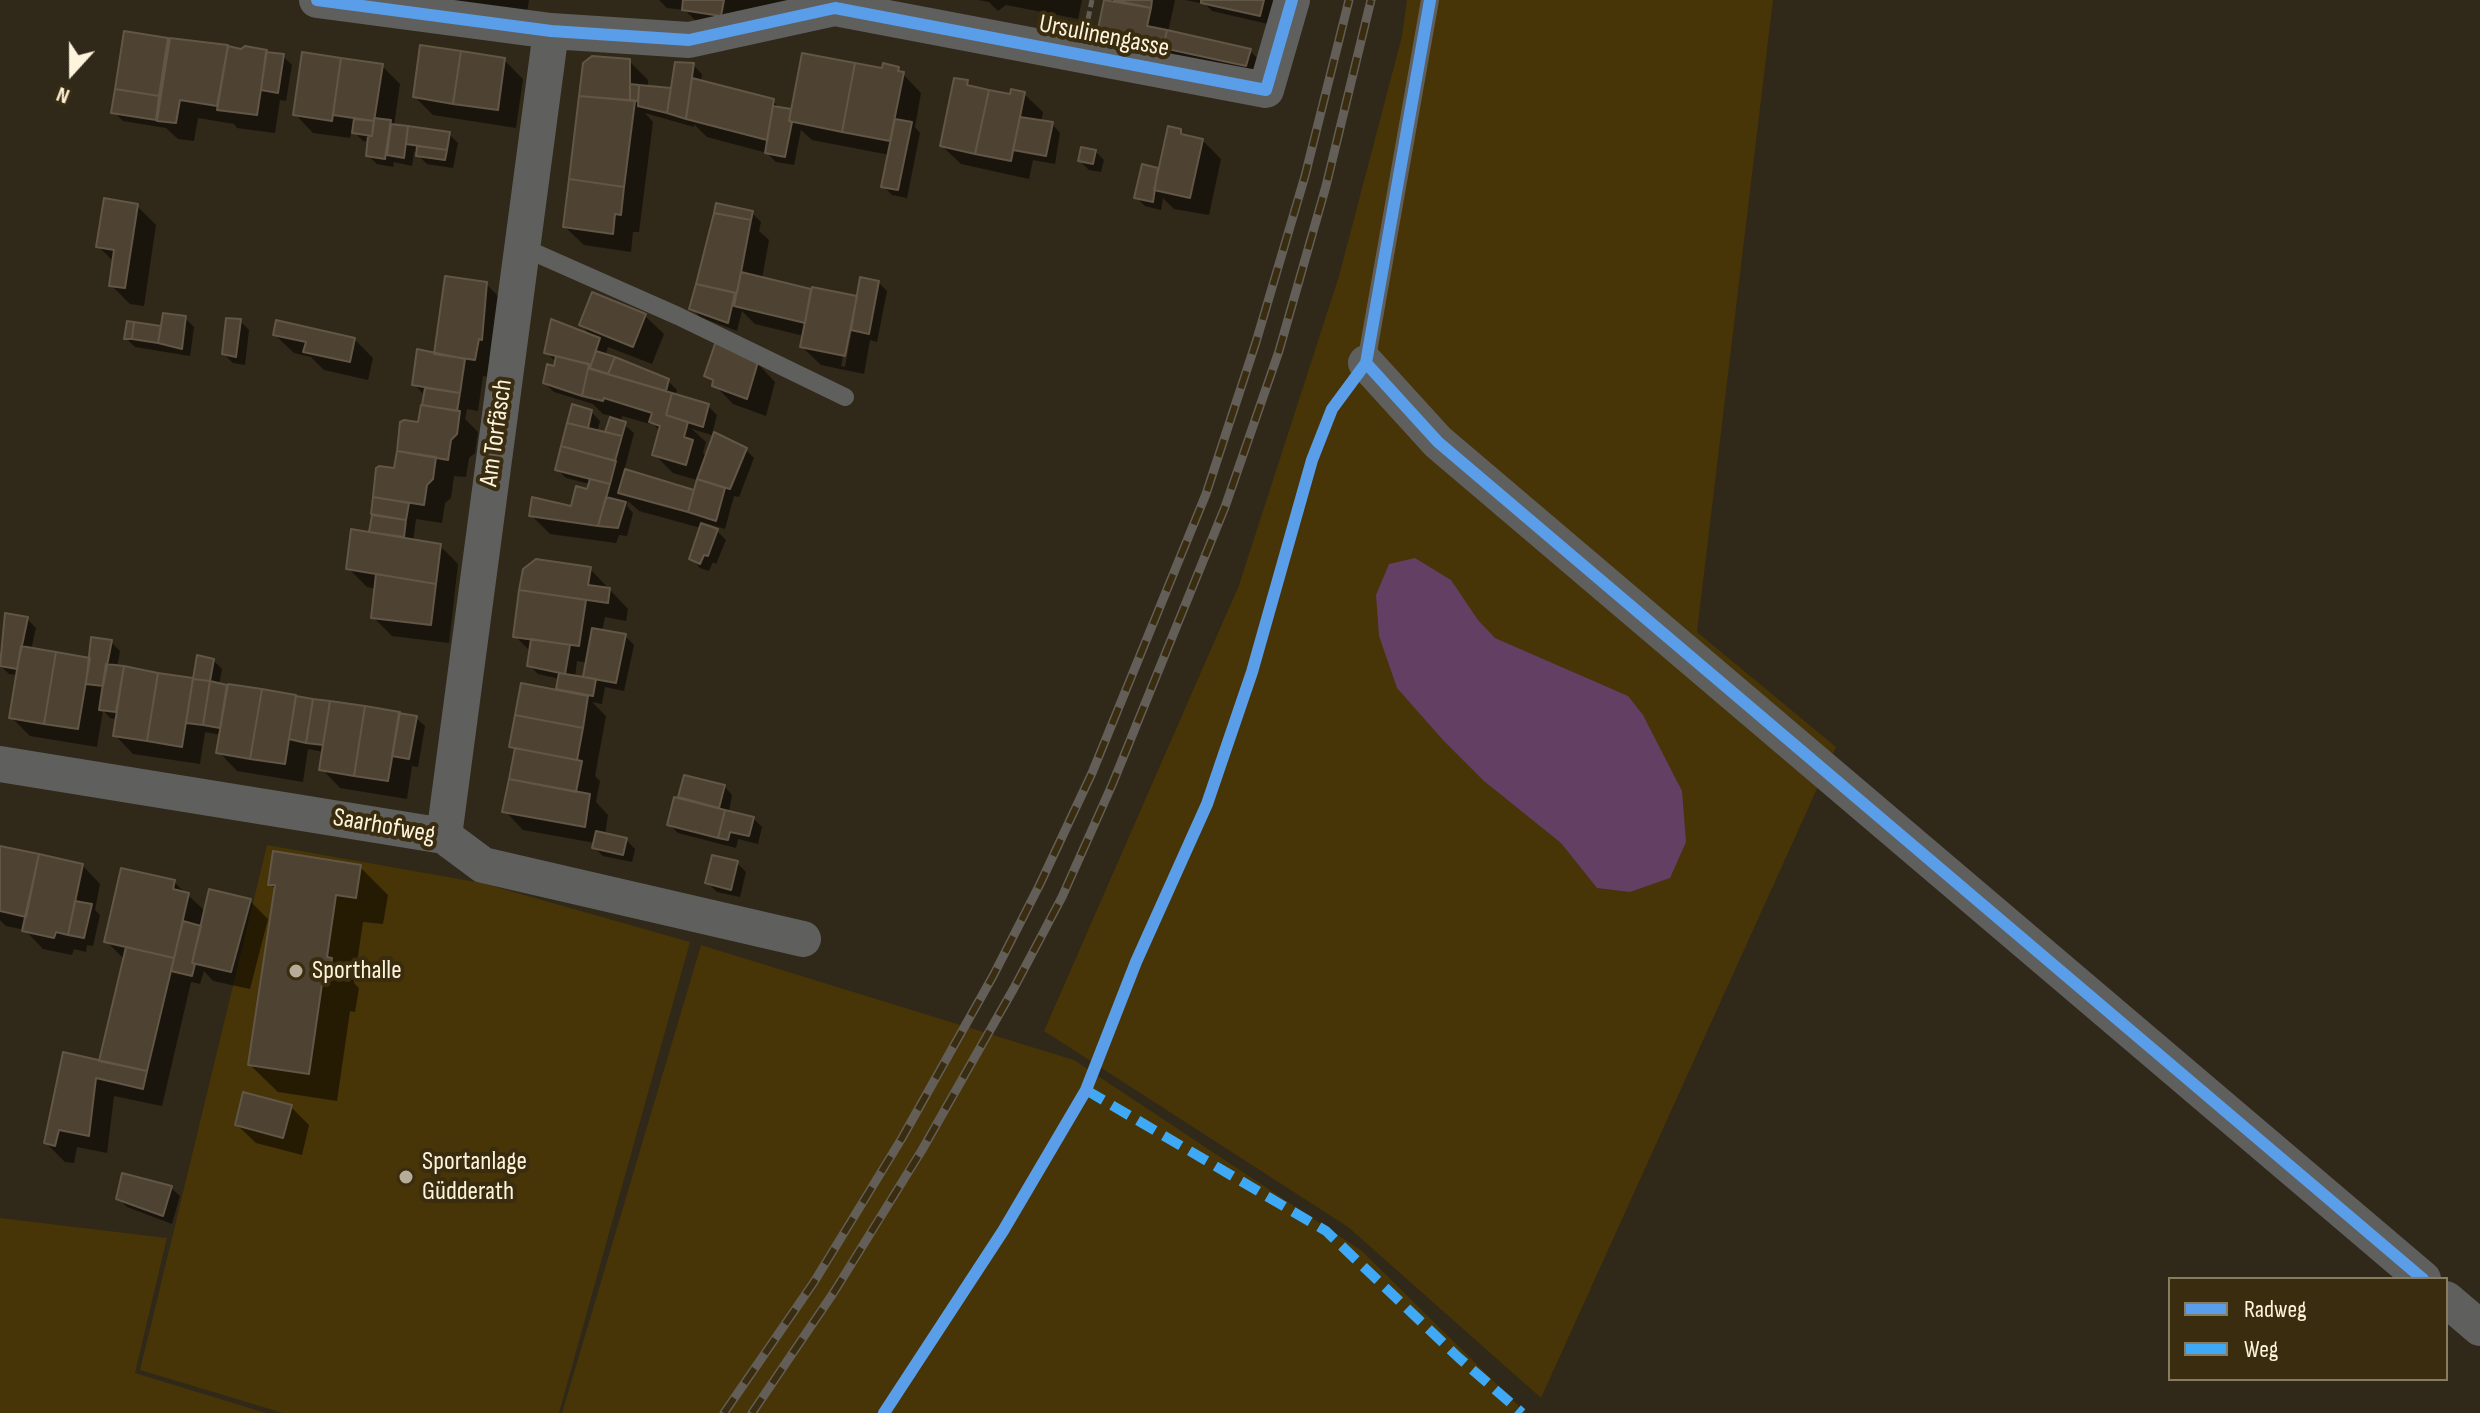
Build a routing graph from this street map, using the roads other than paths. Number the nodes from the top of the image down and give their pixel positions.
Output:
1 (317, 0) edge
2 (1292, 0) edge
3 (1430, 0) edge
4 (551, 31) junction
5 (522, 247) junction
6 (1366, 363) joint
7 (845, 397) dead end
8 (0, 764) edge
9 (444, 836) junction
10 (803, 939) dead end
11 (2421, 1277) edge
12 (2448, 1301) edge
13 (2480, 1328) edge

1 - 4 street, Ursulinengasse
2 - 4 street, Ursulinengasse
3 - 6 lane
4 - 5 street, Am Torfäsch
5 - 7 lane
5 - 9 street, Am Torfäsch
6 - 11 street
8 - 9 street, Saarhofweg
9 - 10 street, Saarhofweg
12 - 13 street

